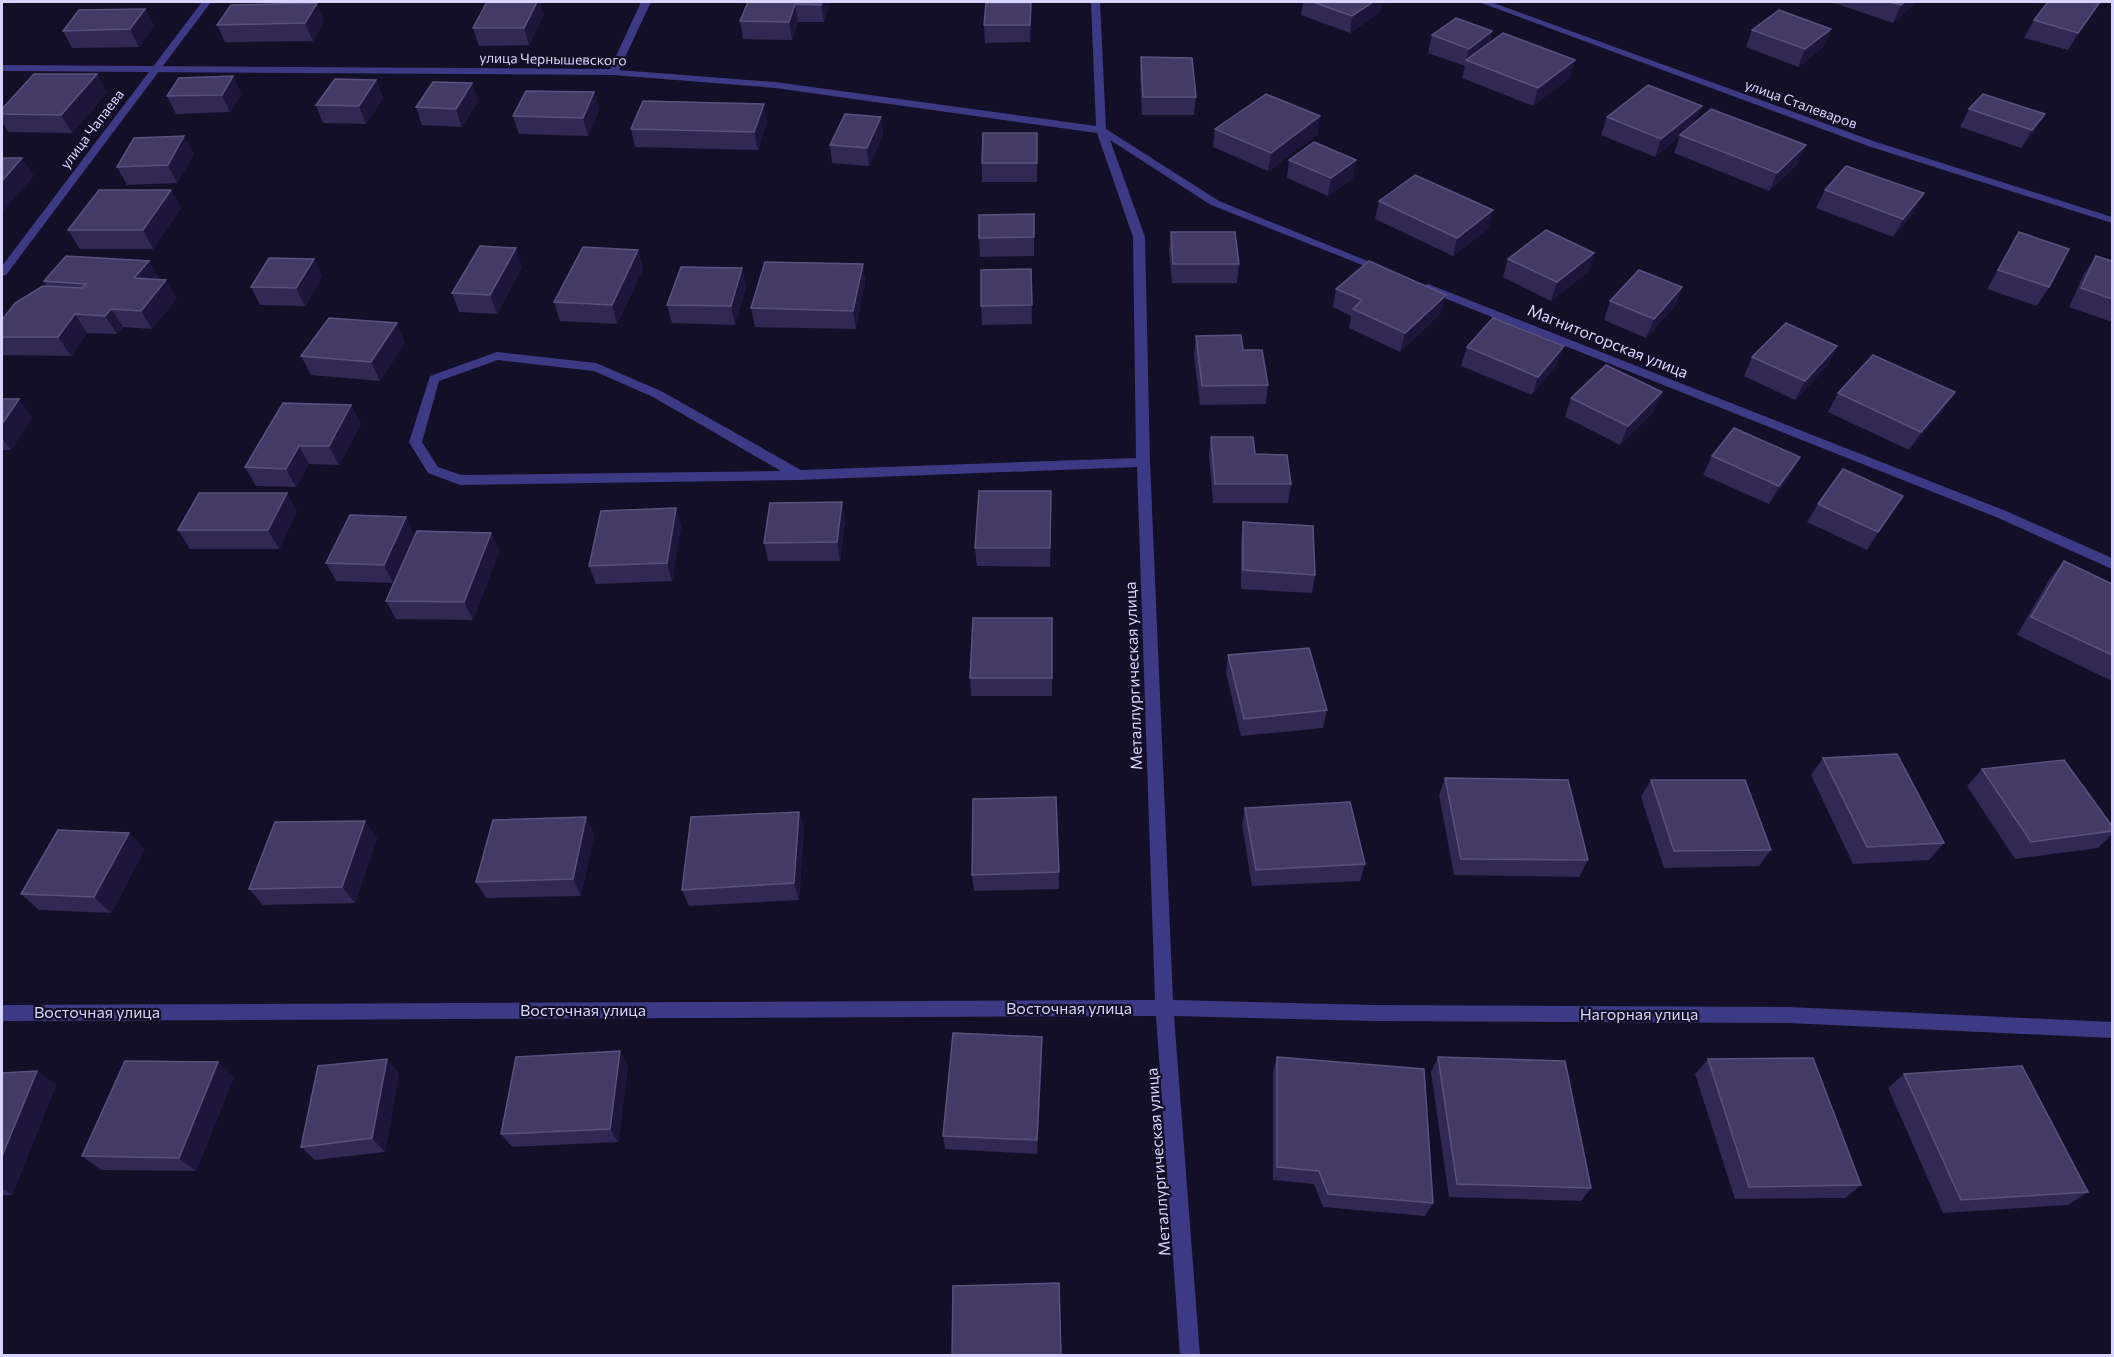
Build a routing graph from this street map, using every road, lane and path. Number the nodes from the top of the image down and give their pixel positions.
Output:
1 (206, 2) edge
2 (646, 2) edge
3 (1096, 2) edge
4 (1484, 2) edge
5 (2, 68) edge
6 (155, 70) junction
7 (614, 72) junction
8 (1101, 129) junction
9 (2112, 220) edge
10 (2, 273) edge
11 (1392, 273) edge
12 (1414, 282) edge
13 (1143, 462) junction
14 (799, 475) junction
15 (2112, 564) edge
16 (1164, 1008) junction
17 (2, 1012) edge
18 (2112, 1030) edge
19 (1190, 1356) edge

1 - 6 street, улица Чапаева
2 - 7 street
3 - 8 street, Металлургическая улица
4 - 9 street, улица Сталеваров
5 - 6 street, улица Чернышевского
6 - 7 street, улица Чернышевского
6 - 10 street, улица Чапаева
7 - 8 street, улица Чернышевского
8 - 11 street
8 - 13 street, Металлургическая улица
12 - 15 street, Магнитогорская улица
13 - 14 street
13 - 16 street, Металлургическая улица
14 - 14 street
16 - 17 street, Восточная улица
16 - 18 street, Нагорная улица
16 - 19 street, Металлургическая улица

